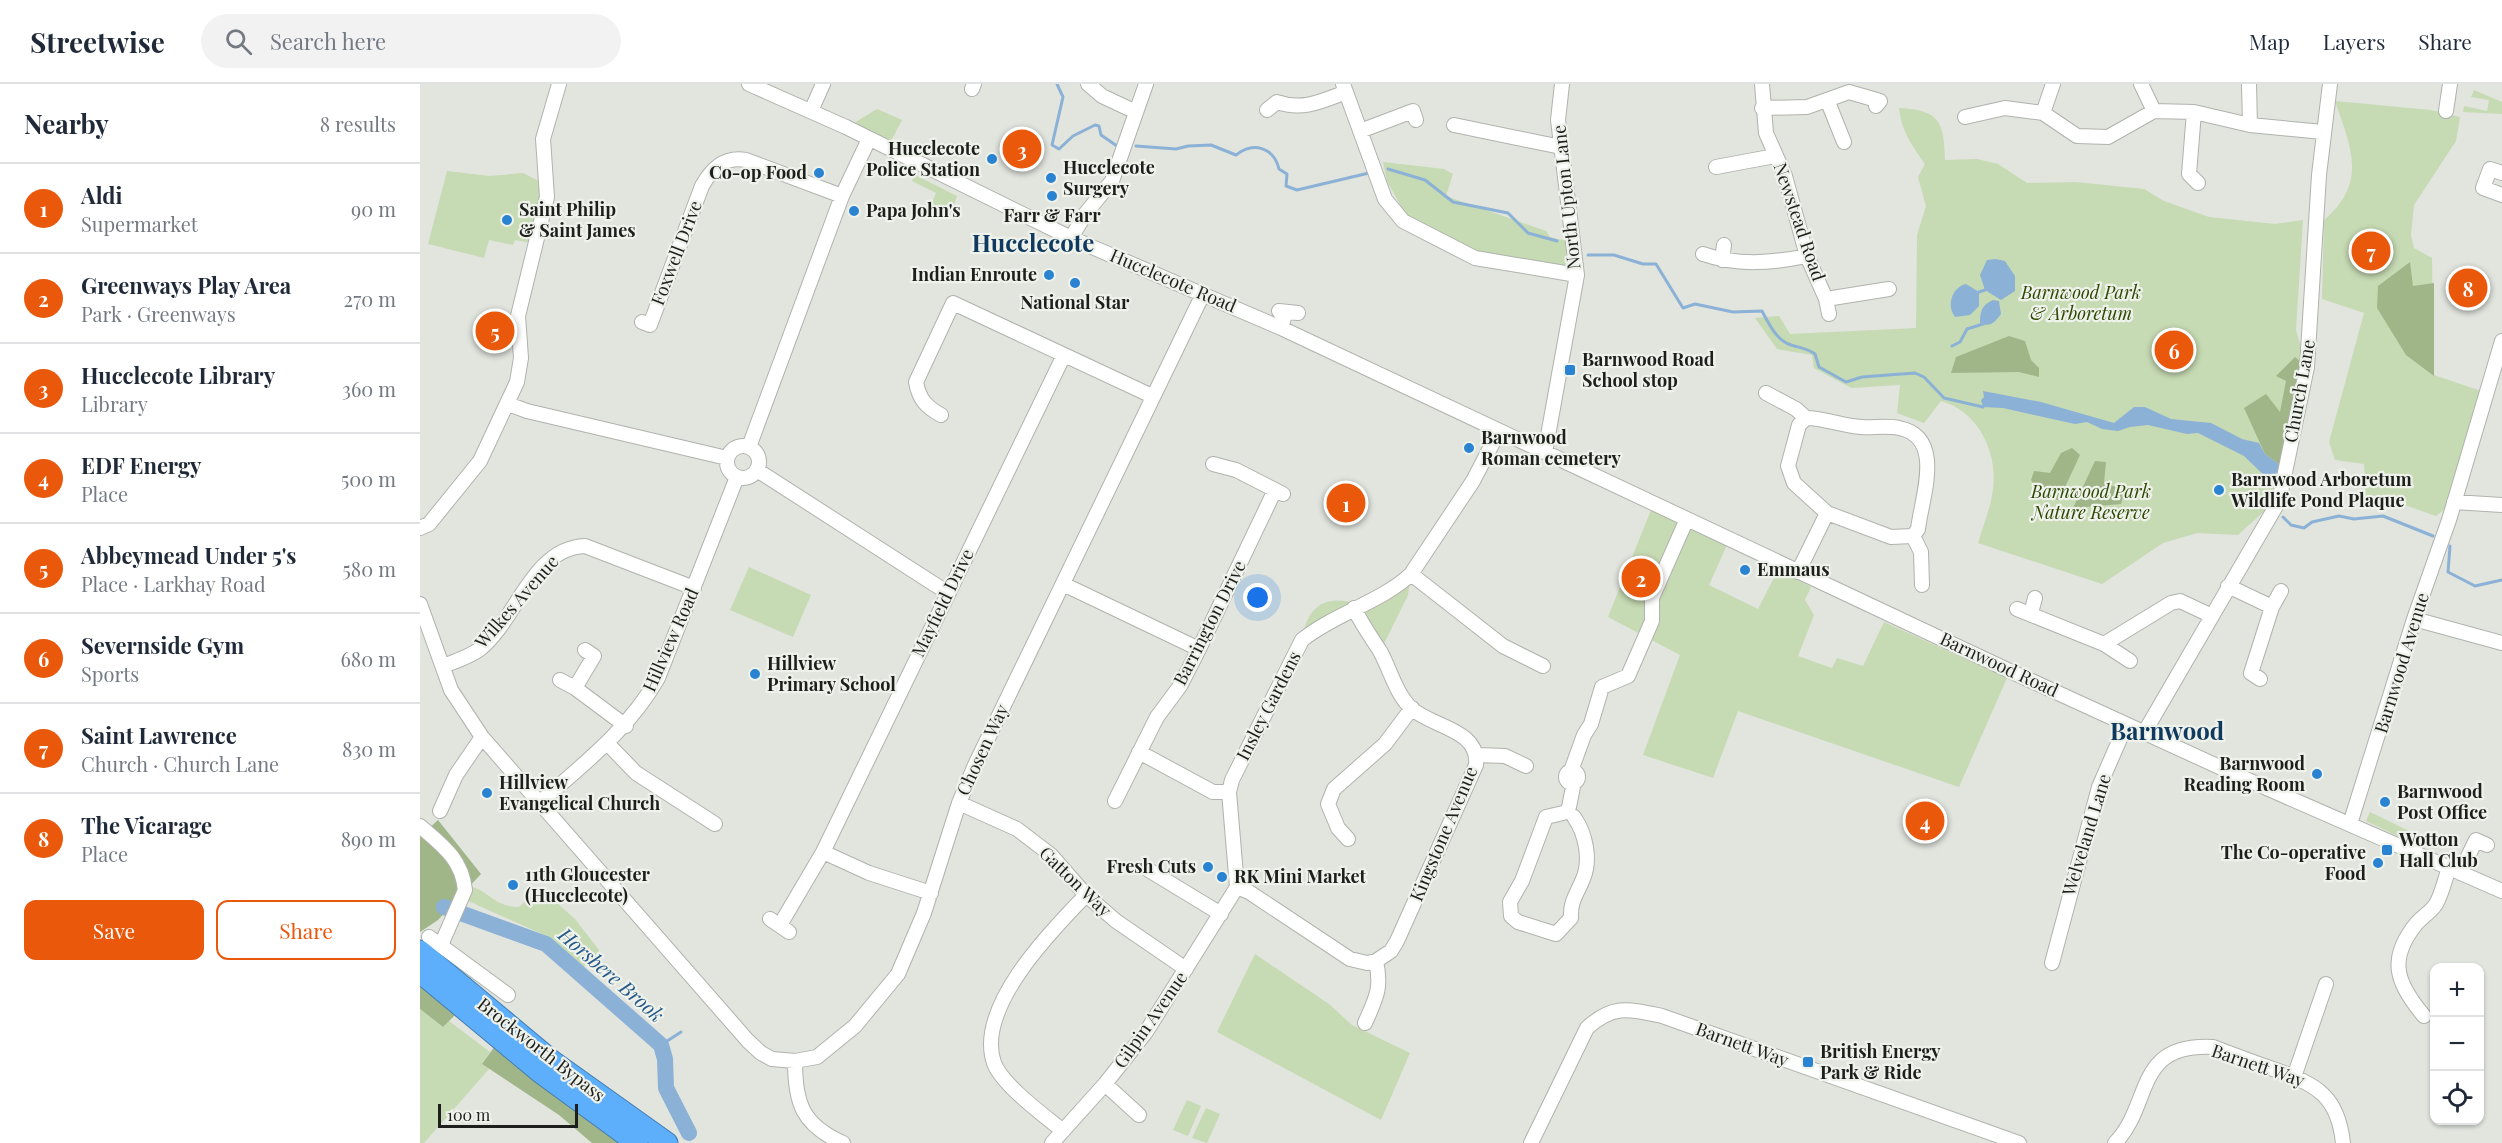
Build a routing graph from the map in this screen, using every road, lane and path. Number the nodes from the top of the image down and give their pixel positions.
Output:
1 (559, 84) edge
2 (749, 84) edge
3 (824, 84) edge
4 (1088, 84) edge
5 (1146, 84) edge
6 (1562, 84) edge
7 (1762, 84) edge
8 (2053, 84) edge
9 (2141, 84) edge
10 (2249, 84) edge
11 (2330, 84) edge
12 (2450, 84) edge
13 (1345, 88) edge
14 (1850, 88) edge
15 (1272, 101) dead end
16 (1828, 102) junction
17 (1882, 103) dead end
18 (1762, 108) junction
19 (811, 111) junction
20 (1413, 111) dead end
21 (2154, 111) junction
22 (2446, 111) dead end
23 (1136, 112) junction
24 (2194, 112) junction
25 (2043, 113) junction
26 (1965, 117) dead end
27 (1454, 125) dead end
28 (2250, 125) junction
29 (1360, 131) junction
30 (2323, 132) junction
31 (869, 139) junction
32 (1844, 142) dead end
33 (1561, 147) junction
34 (1775, 156) junction
35 (1721, 164) dead end
36 (2502, 173) edge
37 (2198, 183) dead end
38 (2502, 195) edge
39 (842, 196) junction
40 (1071, 238) junction
41 (1724, 245) dead end
42 (1703, 254) dead end
43 (1807, 256) junction
44 (1722, 260) junction
45 (1577, 275) junction
46 (1889, 289) dead end
47 (1203, 294) junction
48 (1826, 299) junction
49 (1298, 313) dead end
50 (1829, 314) dead end
51 (650, 325) dead end
52 (1281, 328) junction
53 (2502, 342) edge
54 (1064, 355) junction
55 (1766, 393) dead end
56 (1152, 396) junction
57 (508, 404) junction
58 (931, 413) dead end
59 (1806, 418) junction
60 (1499, 430) junction
61 (748, 447) junction
62 (1545, 452) junction
63 (727, 458) junction
64 (1209, 468) dead end
65 (757, 470) junction
66 (737, 477) junction
67 (2454, 502) junction
68 (2502, 505) edge
69 (1827, 513) junction
70 (1686, 521) junction
71 (420, 528) edge
72 (1913, 536) junction
73 (1798, 572) junction
74 (1411, 574) junction
75 (1063, 584) junction
76 (1922, 585) dead end
77 (2228, 586) junction
78 (694, 588) junction
79 (2281, 591) dead end
80 (948, 593) junction
81 (2035, 598) dead end
82 (420, 604) edge
83 (2272, 607) junction
84 (1353, 608) junction
85 (2210, 615) junction
86 (2414, 619) junction
87 (2502, 643) edge
88 (2104, 644) junction
89 (1199, 649) junction
90 (594, 655) dead end
91 (2130, 661) dead end
92 (443, 666) junction
93 (1544, 666) dead end
94 (2260, 679) dead end
95 (560, 680) dead end
96 (575, 688) junction
97 (1412, 708) junction
98 (2126, 724) junction
99 (626, 726) junction
100 (2144, 733) junction
101 (482, 737) junction
102 (607, 743) junction
103 (1139, 752) junction
104 (1477, 755) junction
105 (1526, 766) dead end
106 (1229, 792) junction
107 (1115, 801) dead end
108 (540, 802) junction
109 (959, 803) junction
110 (440, 811) dead end
111 (1569, 812) junction
112 (715, 824) dead end
113 (2350, 824) junction
114 (420, 826) edge
115 (2482, 838) dead end
116 (1348, 839) dead end
117 (823, 852) junction
118 (1147, 869) dead end
119 (2454, 871) junction
120 (1237, 887) junction
121 (2502, 891) edge
122 (931, 893) junction
123 (1086, 895) junction
124 (1221, 914) junction
125 (779, 926) dead end
126 (424, 944) edge
127 (441, 945) junction
128 (2057, 957) dead end
129 (1376, 962) junction
130 (1186, 969) junction
131 (420, 972) edge
132 (2326, 984) dead end
133 (508, 995) dead end
134 (2424, 1016) dead end
135 (1365, 1023) dead end
136 (795, 1060) junction
137 (2294, 1077) junction
138 (1105, 1084) junction
139 (1139, 1115) dead end
140 (1064, 1131) junction
141 (1531, 1141) edge
142 (637, 1143) edge
143 (667, 1143) edge
144 (843, 1143) edge
145 (1052, 1143) edge
146 (2019, 1143) edge
147 (2115, 1143) edge
148 (2343, 1143) edge

1 - 57 street
2 - 19 street, Hucclecote Road
3 - 19 street
4 - 23 street
5 - 23 street
6 - 33 street, North Upton Lane
7 - 18 street, Newstead Road
8 - 25 street
9 - 21 street
10 - 28 street
11 - 30 street, Church Lane
12 - 22 street
13 - 15 street
13 - 29 street
14 - 16 street
14 - 17 street
16 - 18 street
16 - 32 street
18 - 34 street, Newstead Road
19 - 31 street, Hucclecote Road
20 - 29 street
21 - 24 street
21 - 25 street
23 - 40 street
24 - 28 street
24 - 37 street
25 - 26 street
27 - 33 street
28 - 30 street
29 - 45 street
30 - 77 street, Church Lane
31 - 39 street
31 - 40 street, Hucclecote Road
33 - 45 street, North Upton Lane
34 - 35 street
34 - 43 street, Newstead Road
36 - 38 street
39 - 51 street, Foxwell Drive
39 - 61 street
40 - 47 street, Hucclecote Road
41 - 44 street
42 - 44 street
43 - 44 street
43 - 48 street, Newstead Road
45 - 62 street, North Upton Lane
46 - 48 street, Newstead Road
47 - 52 street, Hucclecote Road
47 - 56 street, Chosen Way
48 - 50 street
49 - 52 street
52 - 60 street, Hucclecote Road
53 - 67 street, Barnwood Avenue
54 - 56 street
54 - 58 street
54 - 80 street, Mayfield Drive
55 - 59 street
56 - 75 street, Chosen Way
57 - 63 street
57 - 71 street
59 - 69 street
59 - 72 street
60 - 62 street, Barnwood Road
60 - 74 street, Insley Gardens
61 - 63 street
61 - 65 street
62 - 70 street, Barnwood Road
63 - 66 street
64 - 89 street, Barrington Drive
65 - 66 street
65 - 80 street
66 - 78 street, Hillview Road
67 - 68 street
67 - 86 street, Barnwood Avenue
69 - 72 street
69 - 73 street
70 - 73 street, Barnwood Road
70 - 111 street
72 - 76 street
73 - 98 street, Barnwood Road
74 - 84 street, Insley Gardens
74 - 93 street
75 - 89 street
75 - 109 street, Chosen Way
77 - 83 street
77 - 85 street, Church Lane
78 - 92 street, Wilkes Avenue
78 - 99 street, Hillview Road
79 - 83 street
80 - 117 street, Mayfield Drive
81 - 88 street
82 - 92 street, Chosen Way
83 - 94 street
84 - 97 street, Kingstone Avenue
84 - 106 street, Insley Gardens
85 - 88 street
85 - 100 street, Church Lane
86 - 87 street
86 - 113 street, Barnwood Avenue
88 - 91 street
89 - 103 street, Barrington Drive
90 - 96 street
92 - 101 street, Chosen Way
95 - 96 street
96 - 99 street
97 - 104 street, Kingstone Avenue
97 - 116 street
98 - 100 street, Barnwood Road
98 - 128 street, Welveland Lane
99 - 102 street, Hillview Road
100 - 113 street, Barnwood Road
101 - 108 street, Chosen Way
101 - 110 street
102 - 108 street, Hillview Road
102 - 112 street
103 - 106 street
103 - 107 street, Barrington Drive
104 - 105 street
104 - 129 street, Kingstone Avenue
106 - 120 street, Insley Gardens
108 - 136 street, Chosen Way
109 - 122 street, Chosen Way
109 - 123 street, Gatton Way
111 - 111 street
113 - 119 street, Barnwood Road
114 - 127 street
115 - 119 street
117 - 122 street
117 - 125 street, Mayfield Drive
118 - 124 street
119 - 121 street, Barnwood Road
119 - 134 street
120 - 124 street, Gilpin Avenue
120 - 129 street
122 - 136 street, Chosen Way
123 - 130 street, Gatton Way
123 - 140 street
124 - 130 street, Gilpin Avenue
126 - 127 street
126 - 143 highway, Brockworth Bypass
127 - 133 street
129 - 135 street
130 - 138 street, Gilpin Avenue
131 - 142 highway, Brockworth Bypass
132 - 137 street
136 - 144 street
137 - 147 street, Barnett Way
137 - 148 street, Barnett Way
138 - 139 street
138 - 140 street, Gilpin Avenue
140 - 145 street, Gilpin Avenue
141 - 146 street, Barnett Way

